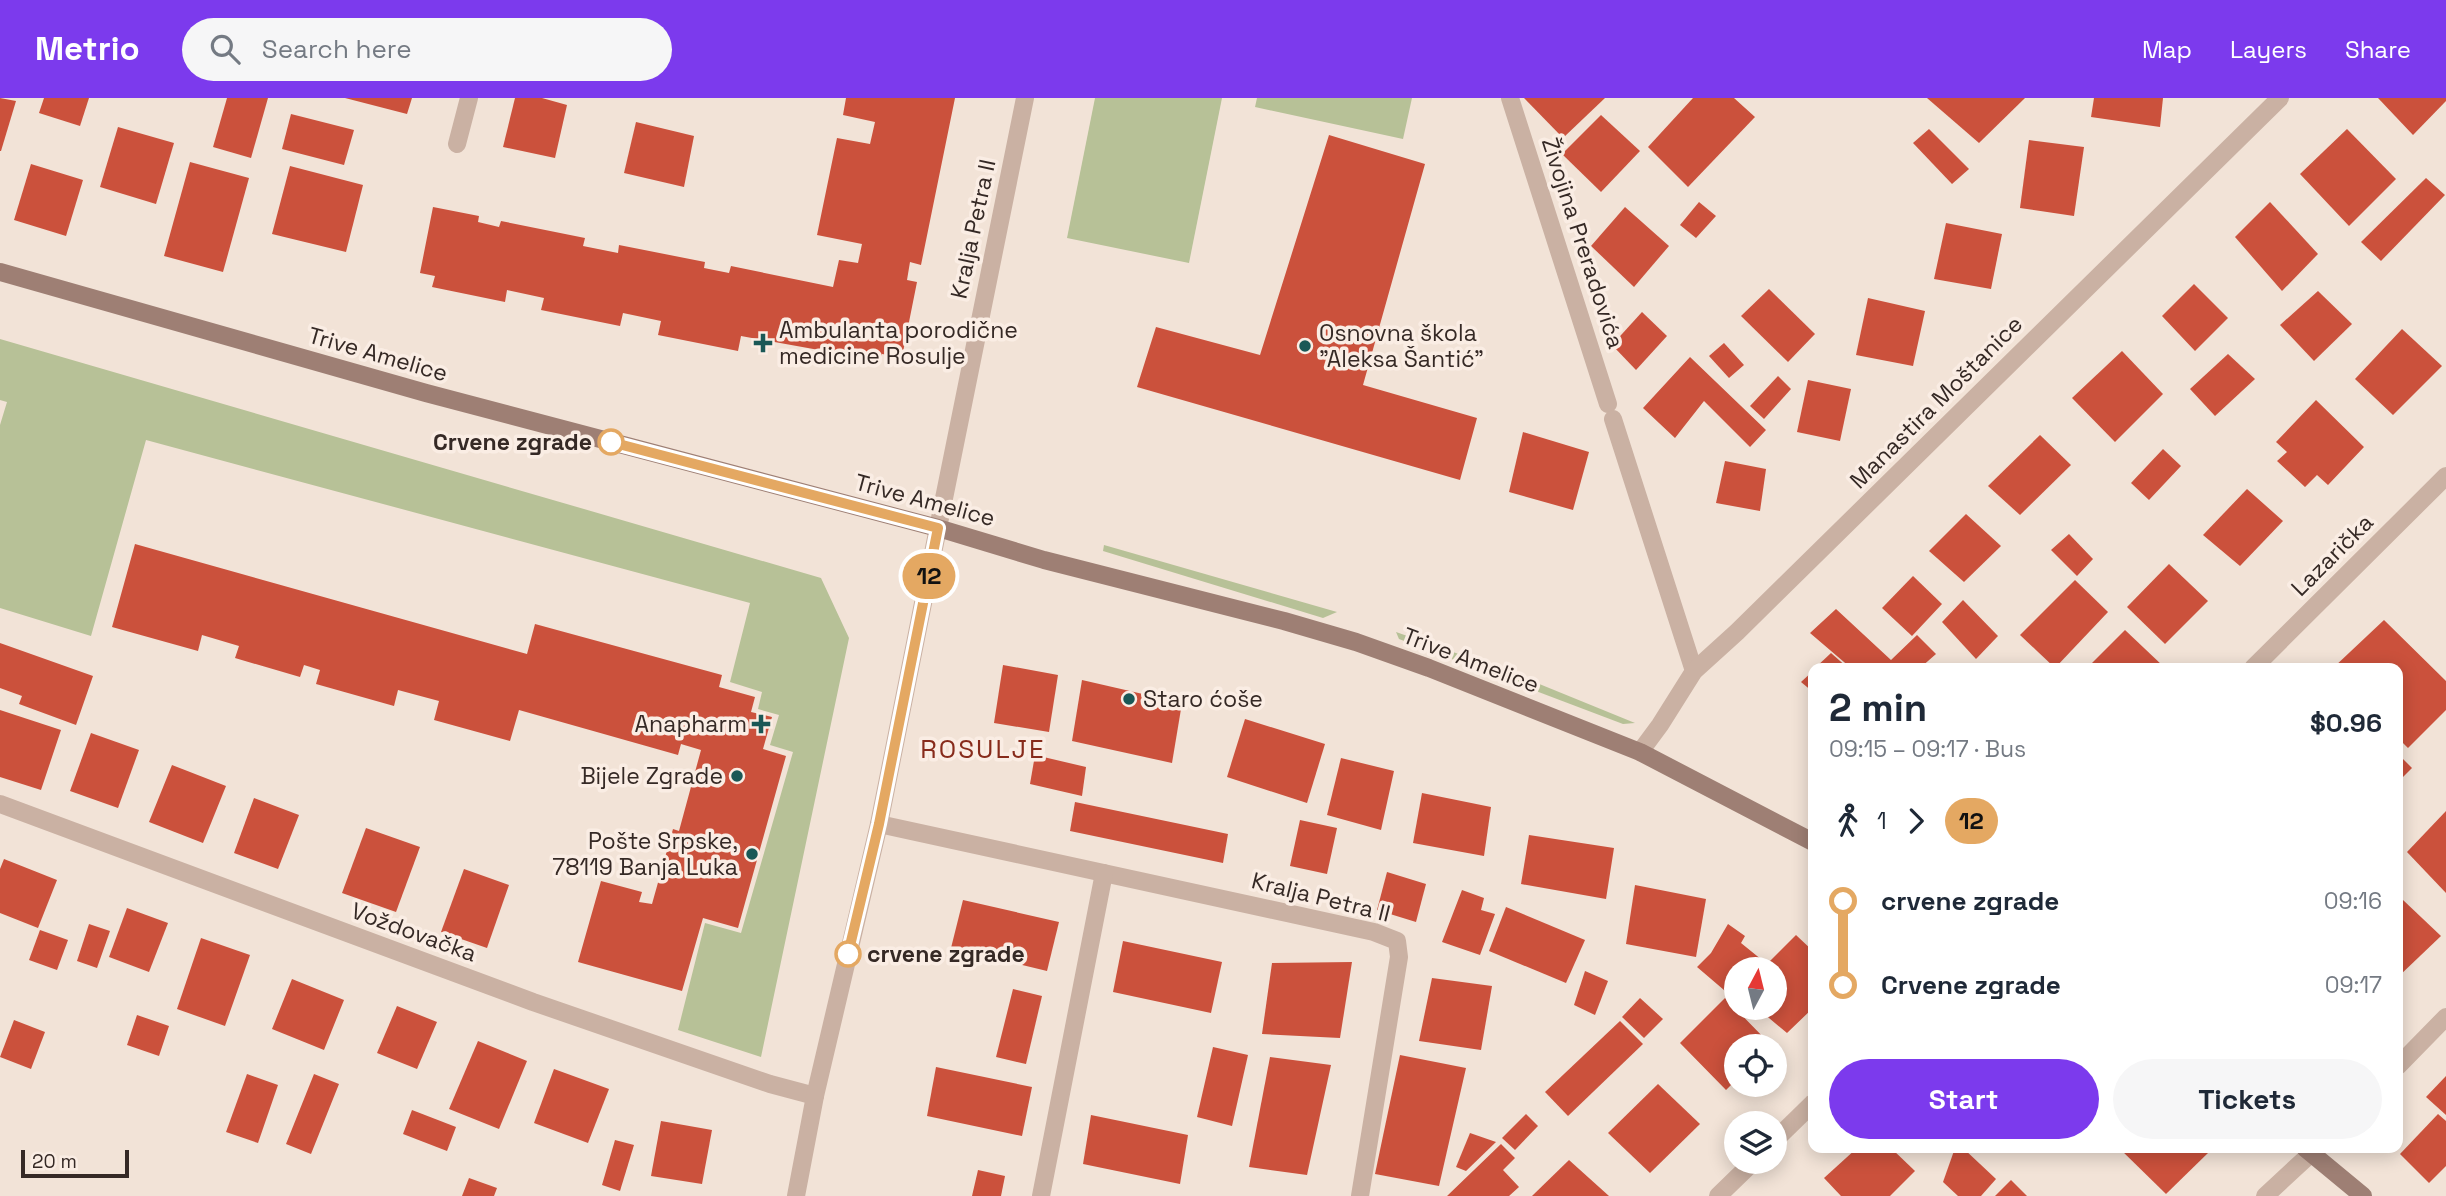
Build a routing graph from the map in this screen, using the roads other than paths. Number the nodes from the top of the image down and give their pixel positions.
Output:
1 (469, 98) edge
2 (1025, 98) edge
3 (1510, 98) edge
4 (2280, 98) edge
5 (457, 144) dead end
6 (0, 272) edge
7 (2446, 476) edge
8 (938, 528) junction
9 (2258, 663) edge
10 (1694, 671) junction
11 (1640, 752) junction
12 (0, 804) edge
13 (879, 824) junction
14 (1808, 839) edge
15 (1104, 873) junction
16 (2446, 1017) edge
17 (2403, 1061) edge
18 (815, 1096) junction
19 (1808, 1108) edge
20 (1787, 1128) edge
21 (2308, 1153) edge
22 (2314, 1153) edge
23 (1741, 1174) edge
24 (796, 1196) edge
25 (1041, 1196) edge
26 (1360, 1196) edge
27 (1718, 1196) edge
28 (2265, 1196) edge
29 (2362, 1196) edge

1 - 5 street
2 - 8 street, Kralja Petra II
3 - 10 street, Živojina Preradovića
4 - 10 street, Manastira Moštanice
6 - 8 main road, Trive Amelice
7 - 9 street, Lazarička
8 - 11 main road, Trive Amelice
8 - 13 street, Kralja Petra II
10 - 11 street, Manastira Moštanice
11 - 14 main road, Trive Amelice
12 - 18 street, Voždovačka
13 - 15 street, Kralja Petra II
13 - 18 street, Kralja Petra II
15 - 25 street
15 - 26 street, Kralja Petra II
16 - 17 street
18 - 24 street, Kralja Petra II
19 - 20 street
21 - 28 street
22 - 29 main road
23 - 27 street

